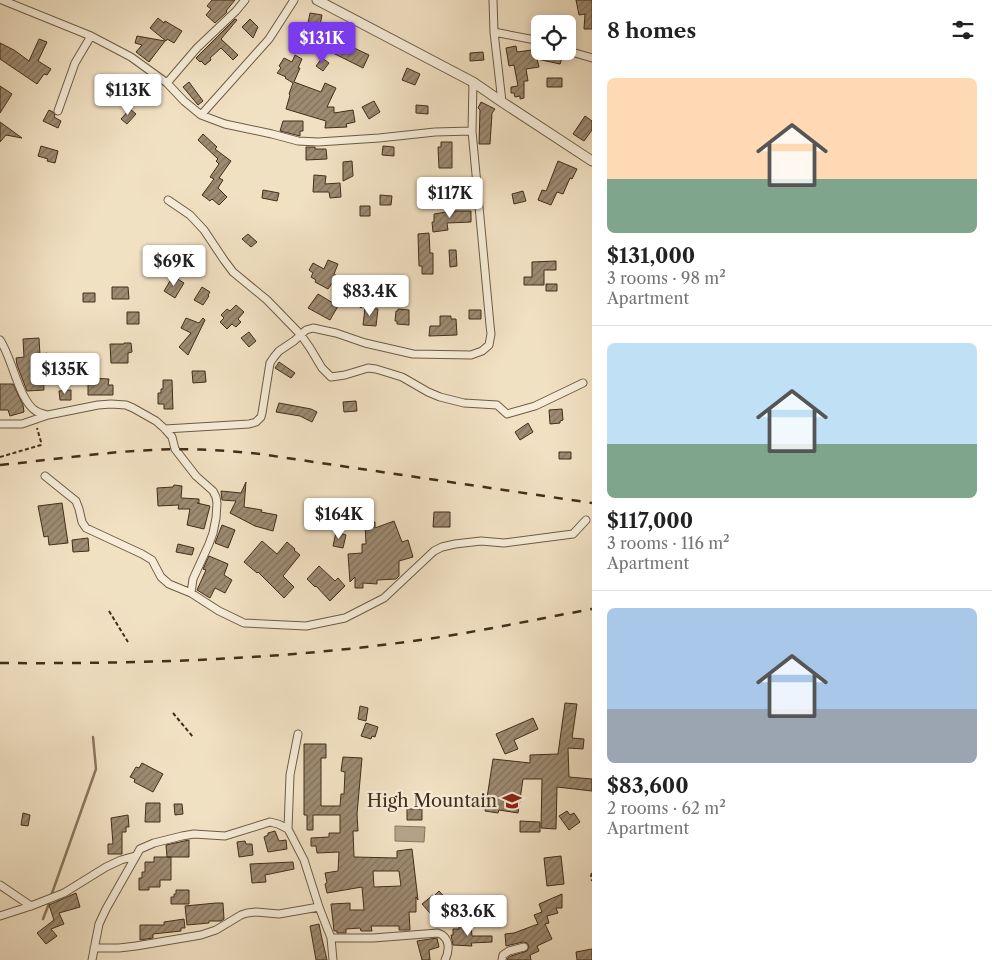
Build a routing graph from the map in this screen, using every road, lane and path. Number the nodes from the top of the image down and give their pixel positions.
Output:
1 (2, 0) edge
2 (245, 0) edge
3 (294, 0) edge
4 (317, 0) edge
5 (493, 0) edge
6 (494, 32) junction
7 (91, 36) junction
8 (531, 39) edge
9 (576, 53) edge
10 (592, 58) edge
11 (474, 82) junction
12 (166, 83) junction
13 (502, 102) junction
14 (58, 111) dead end
15 (201, 115) junction
16 (472, 131) junction
17 (592, 161) edge
18 (168, 200) dead end
19 (301, 335) junction
20 (0, 340) edge
21 (583, 383) dead end
22 (48, 415) junction
23 (35, 420) junction
24 (0, 424) edge
25 (165, 429) junction
26 (0, 457) edge
27 (45, 476) dead end
28 (586, 520) dead end
29 (191, 593) junction
30 (109, 611) dead end
31 (128, 642) dead end
32 (173, 713) dead end
33 (298, 734) dead end
34 (193, 737) dead end
35 (288, 829) junction
36 (136, 856) junction
37 (592, 873) edge
38 (592, 881) edge
39 (0, 885) edge
40 (31, 906) junction
41 (319, 907) junction
42 (0, 916) edge
43 (331, 938) junction
44 (524, 947) dead end
45 (94, 948) junction
46 (92, 960) edge
47 (333, 960) edge
48 (445, 960) edge
49 (502, 960) edge

1 - 7 street
2 - 12 street
3 - 15 street
4 - 11 street
5 - 6 street
6 - 8 street
6 - 13 street
7 - 12 street
7 - 14 street
9 - 10 street
11 - 13 street
11 - 16 street
12 - 15 street
13 - 17 street
15 - 16 street
16 - 19 street
18 - 19 street
19 - 21 street
19 - 25 street
20 - 22 street
22 - 23 street
22 - 25 street
23 - 24 street
23 - 26 path
25 - 29 street
27 - 29 street
28 - 29 street
30 - 31 path
32 - 34 path
33 - 35 street
35 - 36 street
35 - 41 street
36 - 40 street
36 - 45 street
37 - 38 path
39 - 40 street
40 - 42 street
41 - 43 street
41 - 45 street
43 - 47 street
43 - 48 street
44 - 49 street
45 - 46 street

